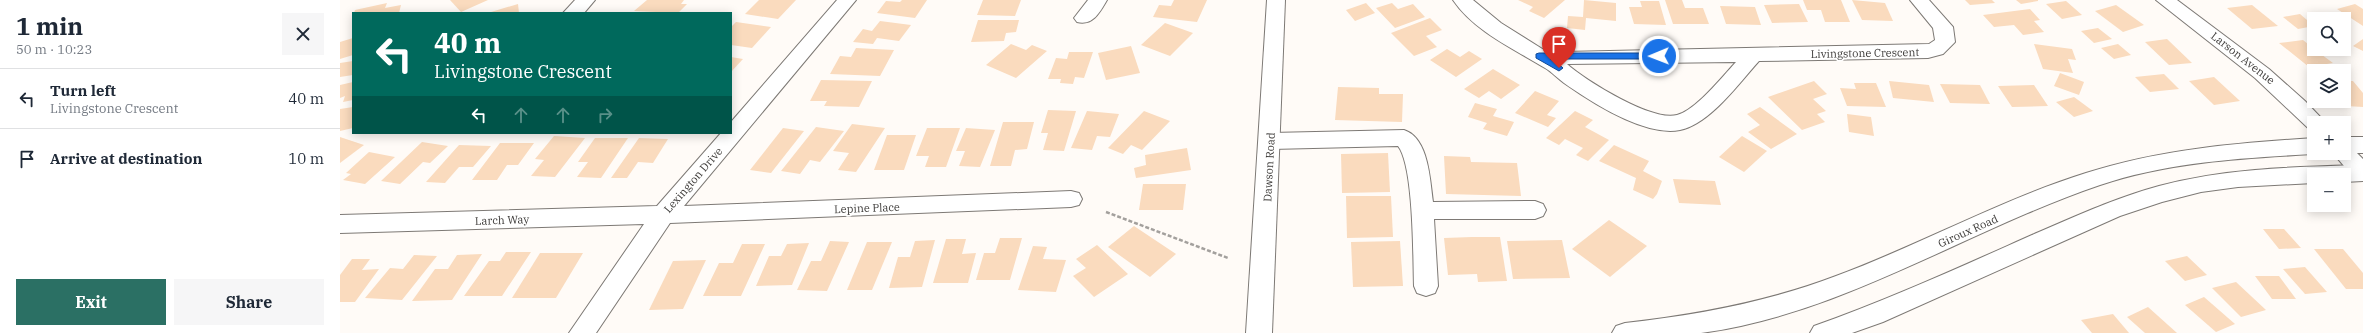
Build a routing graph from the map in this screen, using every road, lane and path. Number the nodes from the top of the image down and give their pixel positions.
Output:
1 (586, 0) edge
2 (847, 0) edge
3 (1098, 0) edge
4 (1276, 0) edge
5 (1462, 0) edge
6 (1919, 0) edge
7 (2165, 0) edge
8 (574, 12) edge
9 (1084, 18) dead end
10 (1754, 54) junction
11 (1539, 56) junction
12 (2308, 116) edge
13 (1271, 141) junction
14 (2363, 144) edge
15 (2351, 145) edge
16 (2307, 146) edge
17 (2351, 160) edge
18 (2363, 172) edge
19 (1071, 199) dead end
20 (1535, 210) dead end
21 (1421, 211) junction
22 (1106, 212) dead end
23 (663, 215) junction
24 (340, 224) edge
25 (1228, 258) dead end
26 (1426, 286) dead end
27 (582, 333) edge
28 (1259, 333) edge
29 (1625, 333) edge
30 (1823, 333) edge

1 - 8 street
2 - 23 street, Lexington Drive
3 - 9 street
4 - 13 street, Dawson Road
5 - 11 street, Livingstone Crescent
6 - 10 street, Livingstone Crescent
7 - 12 street, Larson Avenue
10 - 11 street, Livingstone Crescent
10 - 11 street, Livingstone Crescent
13 - 21 street
13 - 28 street, Dawson Road
14 - 15 street
16 - 29 street, Giroux Road
17 - 18 street
18 - 30 street
19 - 23 street, Lepine Place
20 - 21 street
21 - 26 street
22 - 25 path
23 - 24 street, Larch Way
23 - 27 street, Lexington Drive

